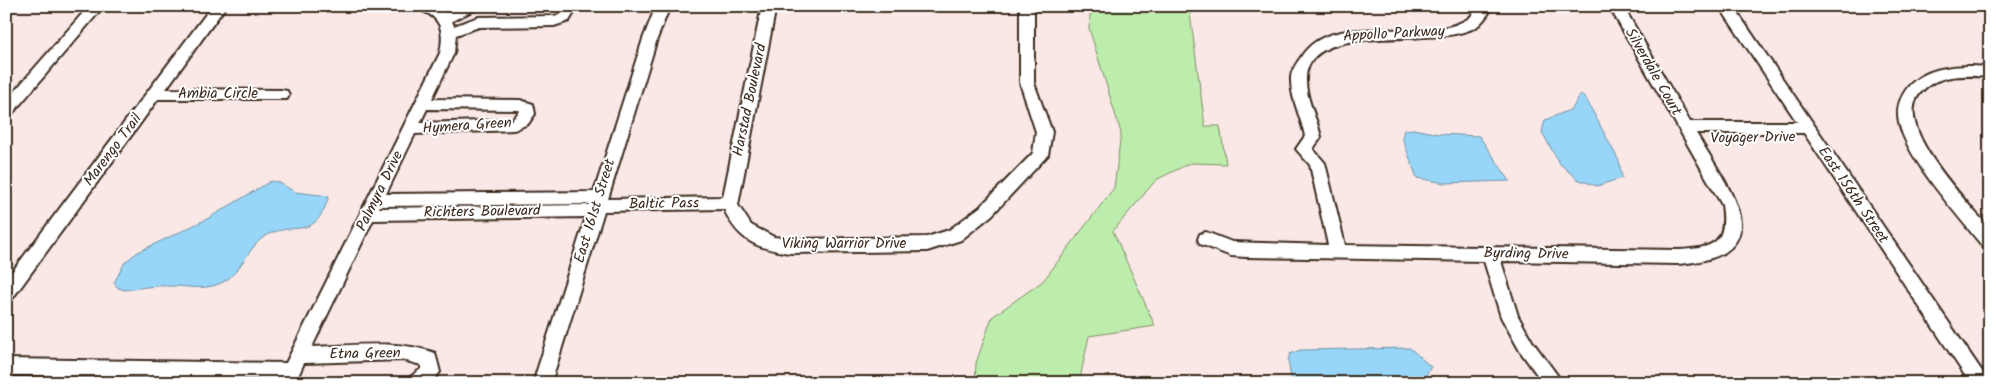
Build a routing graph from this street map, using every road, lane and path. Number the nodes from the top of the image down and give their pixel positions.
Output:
1 (97, 6) edge
2 (219, 6) edge
3 (422, 6) edge
4 (475, 6) edge
5 (568, 6) edge
6 (663, 6) edge
7 (671, 6) edge
8 (769, 6) edge
9 (1027, 6) edge
10 (1486, 6) edge
11 (1616, 6) edge
12 (1726, 6) edge
13 (446, 26) junction
14 (650, 39) junction
15 (1990, 72) edge
16 (154, 94) junction
17 (282, 95) dead end
18 (422, 104) junction
19 (6, 111) edge
20 (410, 129) junction
21 (1811, 132) junction
22 (1688, 133) junction
23 (731, 198) junction
24 (598, 202) junction
25 (372, 207) junction
26 (1206, 238) dead end
27 (1990, 242) edge
28 (1338, 251) junction
29 (1490, 254) junction
30 (6, 294) edge
31 (6, 367) edge
32 (292, 370) edge
33 (417, 383) edge
34 (542, 383) edge
35 (1554, 383) edge
36 (1981, 383) edge

1 - 19 street
2 - 16 street, Marengo Trail
3 - 13 street
4 - 13 street
5 - 13 street
6 - 14 street, East 161st Street
7 - 14 street, East 161st Street
8 - 23 street, Harstad Boulevard
9 - 23 street, Viking Warrior Drive
10 - 28 street, Appollo Parkway
11 - 22 street, Silverdale Court
12 - 21 street, East 156th Street
13 - 18 street, Palmyra Drive
14 - 24 street, East 161st Street
15 - 27 street
16 - 17 street, Ambia Circle
16 - 30 street, Marengo Trail
18 - 20 street, Palmyra Drive
18 - 20 street, Hymera Green
20 - 25 street, Palmyra Drive
21 - 22 street, Voyager Drive
21 - 36 street, East 156th Street
22 - 29 street, Byrding Drive
23 - 24 street, Baltic Pass
24 - 25 street, Richters Boulevard
24 - 34 street, East 161st Street
25 - 32 street, Palmyra Drive
26 - 28 street, Byrding Drive
28 - 29 street, Byrding Drive
29 - 35 street
31 - 32 street
32 - 33 street, Etna Green

